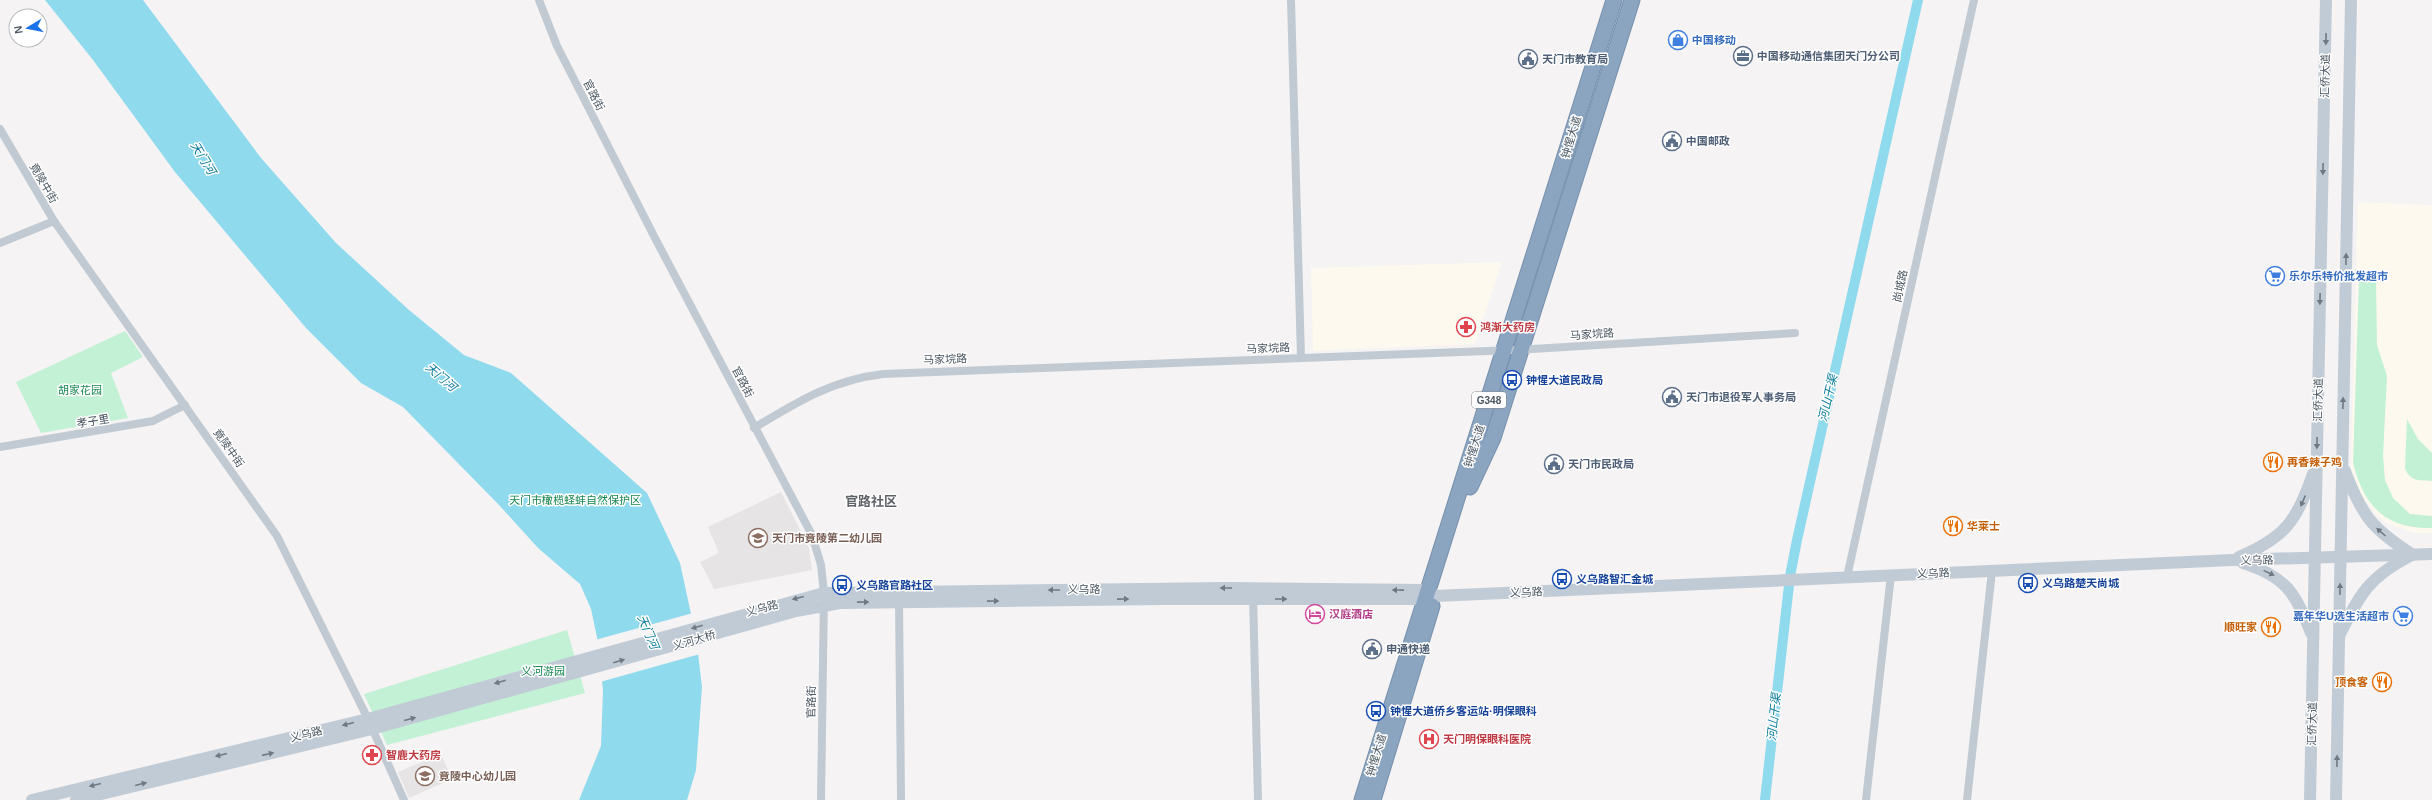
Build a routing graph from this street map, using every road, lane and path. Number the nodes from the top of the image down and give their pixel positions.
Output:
1 (539, 0) edge
2 (1291, 0) edge
3 (1606, 0) edge
4 (1614, 0) edge
5 (1624, 0) edge
6 (1632, 0) edge
7 (1974, 0) edge
8 (2326, 0) edge
9 (2351, 0) edge
10 (1603, 23) junction
11 (1606, 69) junction
12 (0, 129) edge
13 (1557, 200) junction
14 (54, 220) junction
15 (0, 243) edge
16 (1795, 333) dead end
17 (1510, 350) junction
18 (1301, 358) junction
19 (186, 405) junction
20 (754, 428) junction
21 (0, 447) edge
22 (2317, 465) junction
23 (2342, 465) junction
24 (2432, 554) edge
25 (2413, 555) junction
26 (2340, 558) junction
27 (2315, 559) junction
28 (2232, 560) junction
29 (1992, 571) junction
30 (1891, 575) junction
31 (1847, 577) junction
32 (1253, 594) junction
33 (1428, 595) junction
34 (900, 596) junction
35 (824, 599) junction
36 (736, 622) joint
37 (2339, 637) junction
38 (2313, 639) junction
39 (580, 666) joint
40 (1406, 676) junction
41 (370, 724) junction
42 (32, 800) edge
43 (76, 800) edge
44 (404, 800) edge
45 (820, 800) edge
46 (902, 800) edge
47 (1258, 800) edge
48 (1356, 800) edge
49 (1362, 800) edge
50 (1373, 800) edge
51 (1380, 800) edge
52 (1866, 800) edge
53 (1967, 800) edge
54 (2310, 800) edge
55 (2336, 800) edge

1 - 20 street, 官路街
2 - 18 street
3 - 10 highway
4 - 10 highway, 钟惺大道 / G348
5 - 11 highway, 钟惺大道 / G348
6 - 11 highway
7 - 31 street, 尚城路
8 -> 22 main road, 汇侨大道
23 -> 9 main road
10 - 13 highway, 钟惺大道 / G348
11 - 13 highway, 钟惺大道 / G348
12 - 14 street, 竟陵中街
13 - 17 highway, 钟惺大道 / G348
14 - 15 street
14 - 19 street, 竟陵中街
16 - 17 street, 马家垸路
17 - 18 street, 马家垸路
17 - 33 highway, 钟惺大道 / G348
18 - 20 street, 马家垸路
19 - 21 street, 孝子里
19 - 41 street, 竟陵中街
20 - 35 street, 官路街
22 - 27 main road, 汇侨大道
22 -> 28 main road
25 -> 23 main road
23 - 26 main road
24 - 25 main road, 义乌路
25 - 26 main road, 义乌路
25 - 37 main road
26 - 27 main road, 义乌路
37 -> 26 main road
27 - 28 main road, 义乌路
27 - 38 main road, 汇侨大道
28 - 29 main road, 义乌路
28 -> 38 main road
29 - 30 main road, 义乌路
29 - 53 street
30 - 31 main road, 义乌路
30 - 52 street
31 - 33 main road, 义乌路
32 - 33 main road, 义乌路
32 - 34 main road, 义乌路
32 - 47 street
33 - 40 highway, 钟惺大道 / G348
34 - 35 main road, 义乌路
34 - 46 street
35 - 36 main road, 义乌路
35 - 45 street, 官路街
36 - 39 main road, 义河大桥
55 -> 37 main road
38 - 54 main road, 汇侨大道
39 - 41 main road, 义乌路
40 - 48 highway
40 - 49 highway, 钟惺大道 / G348
40 - 50 highway, 钟惺大道 / G348
40 - 51 highway
41 -> 42 main road, 义乌路
43 -> 41 main road, 义乌路
41 - 44 street, 竟陵中街

